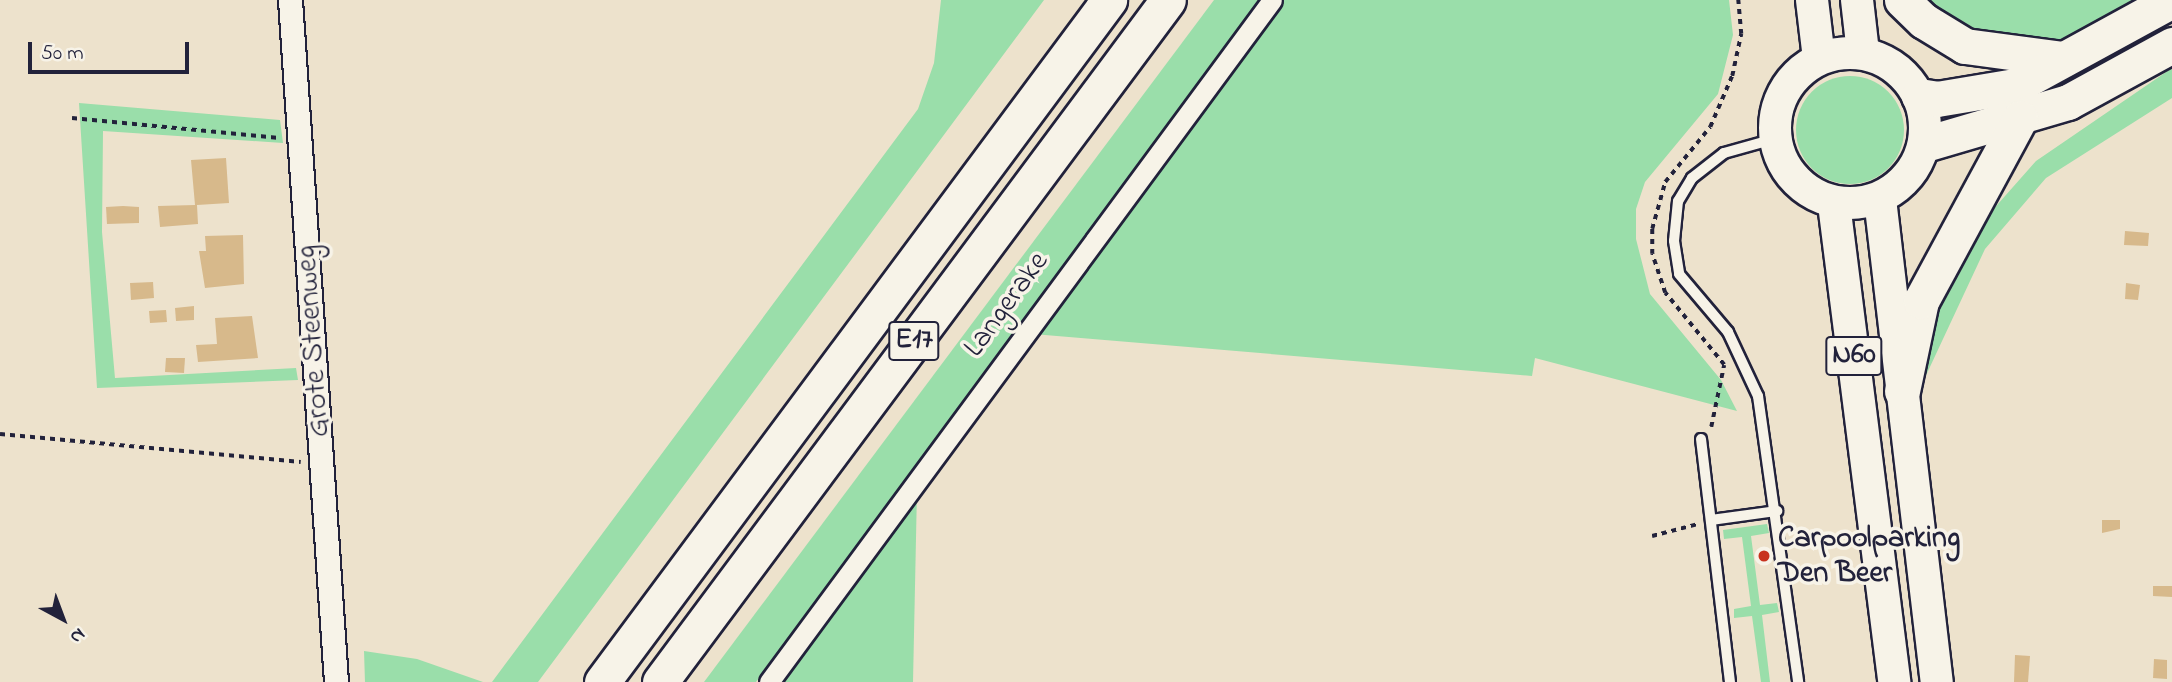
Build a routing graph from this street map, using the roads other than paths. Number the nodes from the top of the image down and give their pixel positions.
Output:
1 (290, 0) edge
2 (1084, 0) edge
3 (1110, 0) edge
4 (1168, 0) edge
5 (1272, 0) edge
6 (1812, 0) edge
7 (1857, 0) edge
8 (1902, 0) edge
9 (2172, 0) edge
10 (2172, 45) edge
11 (1863, 53) junction
12 (1819, 59) junction
13 (2063, 59) junction
14 (1919, 96) junction
15 (2020, 118) junction
16 (1774, 138) junction
17 (1925, 144) junction
18 (1880, 199) junction
19 (1834, 204) junction
20 (1902, 391) junction
21 (810, 401) junction
22 (1701, 439) road end
23 (1777, 511) junction
24 (1711, 520) junction
25 (336, 682) edge
26 (602, 682) edge
27 (660, 682) edge
28 (769, 682) edge
29 (1730, 682) edge
30 (1798, 682) edge
31 (1894, 682) edge
32 (1937, 682) edge

1 - 25 street, Grote Steenweg
2 - 21 highway
3 - 21 highway, E17
4 - 27 highway, E17
5 - 28 street, Langerake
6 - 12 highway
7 - 11 highway
8 - 13 highway
9 - 13 highway
10 - 15 highway
11 - 12 highway
11 - 14 highway
12 - 16 highway
13 - 14 highway
14 - 17 highway
15 - 17 highway
15 - 20 highway
16 - 19 highway
16 - 23 lane
17 - 18 highway
18 - 19 highway
18 - 20 highway, N60
19 - 31 highway, N60
20 - 32 highway, N60
21 - 26 highway, E17
22 - 24 lane
23 - 24 lane
23 - 30 lane
24 - 29 lane

